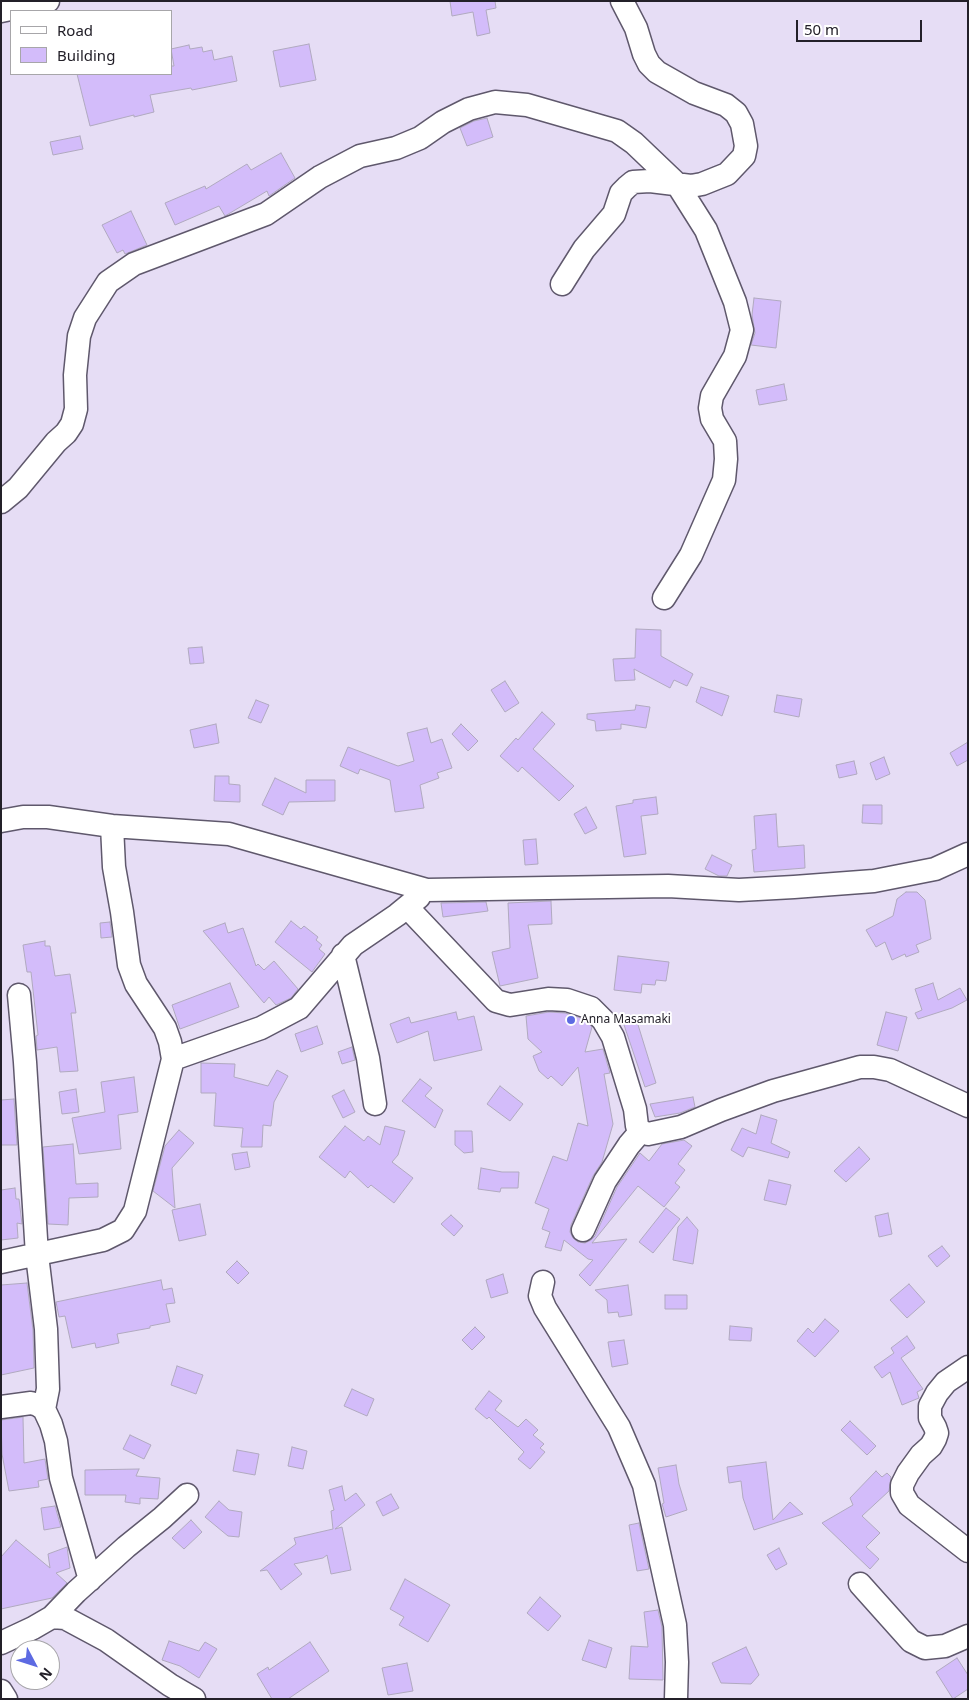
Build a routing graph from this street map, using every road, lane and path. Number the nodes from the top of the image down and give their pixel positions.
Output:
1 (48, 1) edge
2 (622, 1) edge
3 (1, 10) edge
4 (677, 184) junction
5 (562, 284) dead end
6 (1, 502) edge
7 (664, 598) dead end
8 (1, 820) edge
9 (112, 826) junction
10 (968, 854) edge
11 (427, 890) junction
12 (407, 907) junction
13 (343, 955) junction
14 (19, 995) dead end
15 (173, 1059) junction
16 (375, 1104) dead end
17 (968, 1106) edge
18 (641, 1131) junction
19 (583, 1230) dead end
20 (37, 1255) junction
21 (1, 1262) edge
22 (543, 1282) dead end
23 (968, 1367) edge
24 (1, 1407) edge
25 (44, 1409) junction
26 (187, 1495) dead end
27 (968, 1551) edge
28 (90, 1580) junction
29 (860, 1584) dead end
30 (52, 1617) junction
31 (968, 1636) edge
32 (1, 1643) edge
33 (1, 1691) edge
34 (6, 1699) edge
35 (194, 1699) edge
36 (676, 1699) edge

1 - 3 street
2 - 4 street
4 - 5 street
4 - 6 street
4 - 7 street
8 - 9 street
9 - 11 street
9 - 15 street
10 - 11 street
11 - 12 street
12 - 13 street
12 - 18 street
13 - 15 street
13 - 16 street
14 - 20 street
15 - 20 street
17 - 18 street
18 - 19 street
20 - 21 street
20 - 25 street
22 - 36 street
23 - 27 street
24 - 25 street
25 - 28 street
26 - 28 street
28 - 30 street
29 - 31 street
30 - 32 street
30 - 35 street
33 - 34 street

